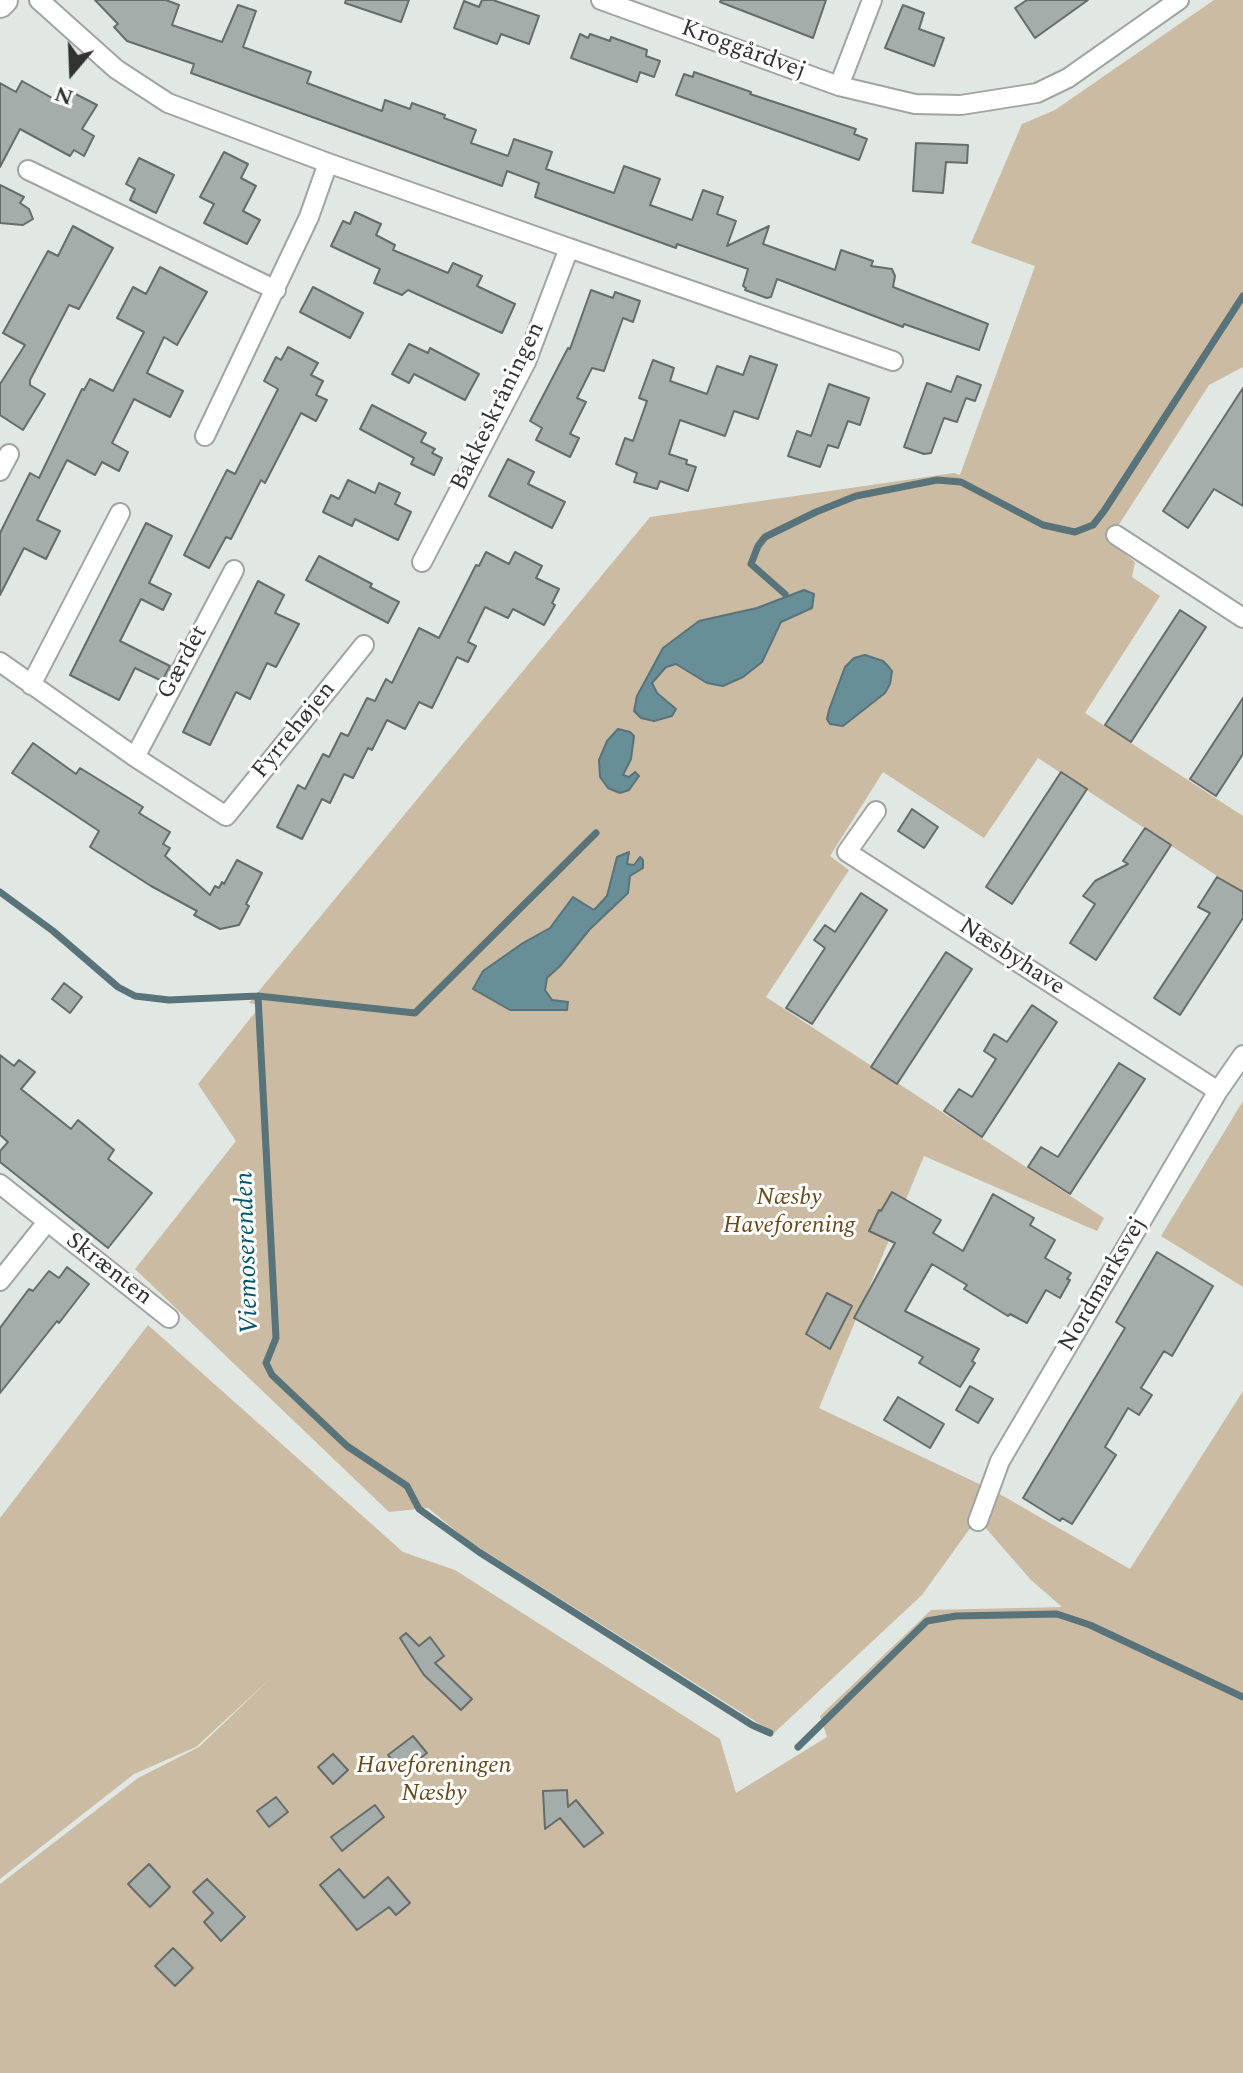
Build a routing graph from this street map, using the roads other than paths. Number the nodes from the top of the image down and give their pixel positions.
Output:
1 (39, 0) edge
2 (601, 0) edge
3 (872, 0) edge
4 (1179, 0) edge
5 (839, 86) junction
6 (328, 163) junction
7 (28, 170) dead end
8 (569, 248) junction
9 (276, 290) junction
10 (893, 361) dead end
11 (205, 436) dead end
12 (9, 454) dead end
13 (0, 471) edge
14 (120, 513) dead end
15 (1116, 535) dead end
16 (422, 562) dead end
17 (234, 570) dead end
18 (1243, 618) edge
19 (364, 645) dead end
20 (0, 662) edge
21 (31, 685) junction
22 (135, 757) junction
23 (876, 811) dead end
24 (1243, 1055) edge
25 (1218, 1091) junction
26 (0, 1184) edge
27 (47, 1222) junction
28 (0, 1281) edge
29 (169, 1318) dead end
30 (978, 1521) dead end

1 - 6 street
2 - 5 street, Kroggårdvej
3 - 5 street
4 - 5 street, Kroggårdvej
6 - 8 street
6 - 9 street
7 - 9 street
8 - 10 street
8 - 16 street, Bakkeskråningen
9 - 11 street
12 - 13 street
14 - 21 street
15 - 18 street
17 - 22 street, Gærdet
19 - 22 street, Fyrrehøjen
20 - 21 street
21 - 22 street
23 - 25 street, Næsbyhave
24 - 25 street, Nordmarksvej
25 - 30 street, Nordmarksvej
26 - 27 street, Skrænten
27 - 28 street, Skrænten
27 - 29 street, Skrænten

